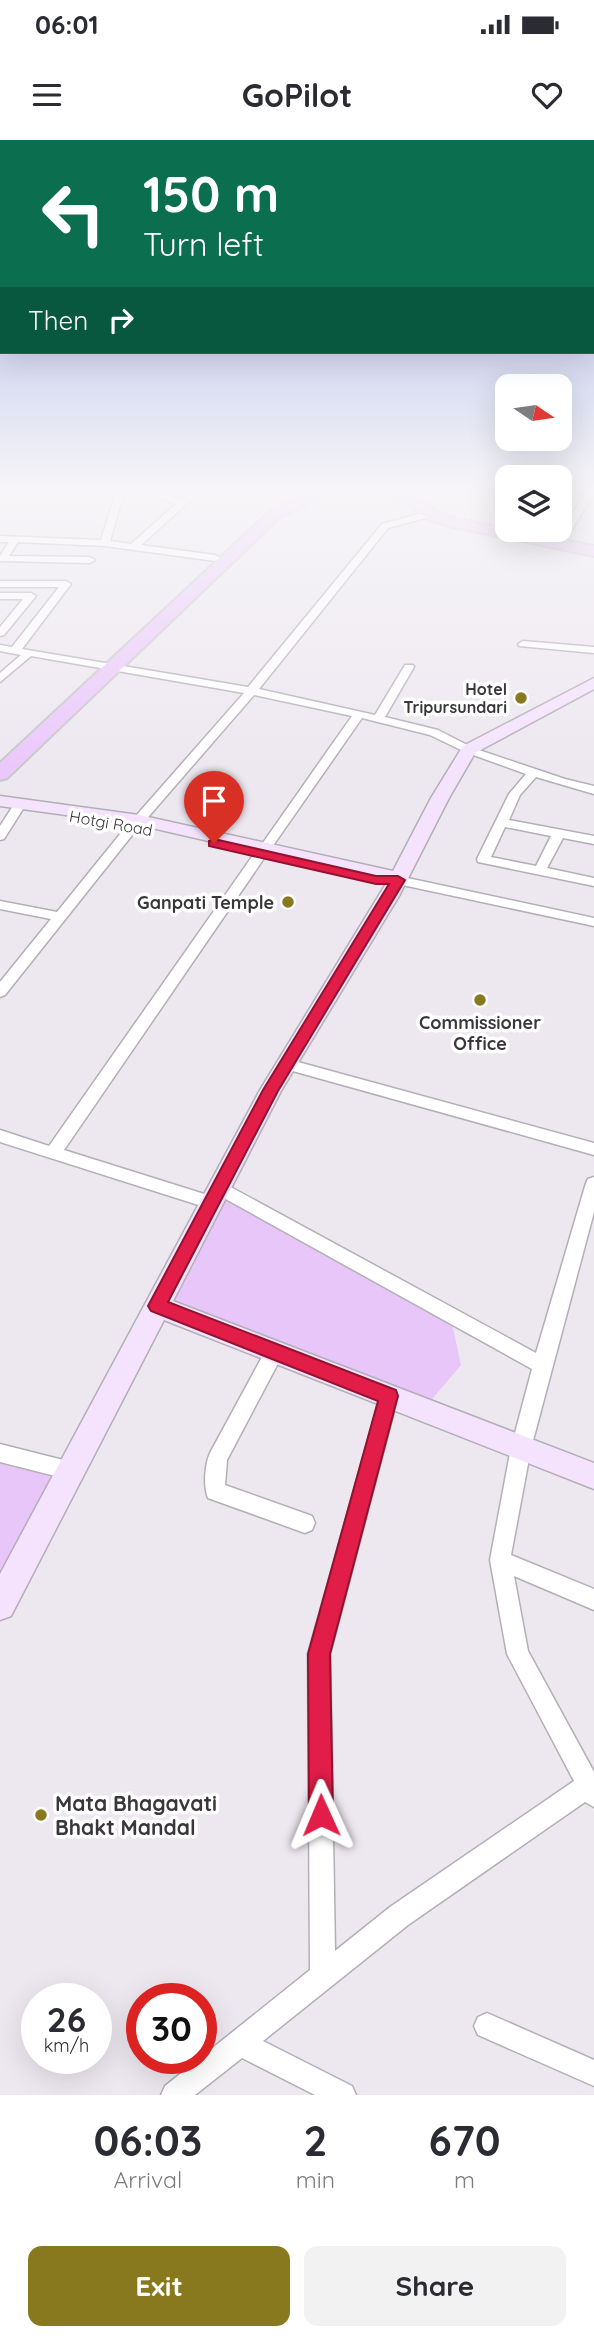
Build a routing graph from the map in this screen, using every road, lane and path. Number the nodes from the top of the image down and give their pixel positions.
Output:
1 (190, 583) edge
2 (198, 583) edge
3 (339, 583) edge
4 (0, 584) edge
5 (0, 596) edge
6 (0, 633) edge
7 (523, 644) dead end
8 (0, 648) edge
9 (15, 650) junction
10 (594, 650) edge
11 (29, 653) junction
12 (107, 665) junction
13 (409, 667) dead end
14 (0, 679) edge
15 (594, 682) edge
16 (251, 691) junction
17 (359, 714) junction
18 (379, 719) junction
19 (469, 750) junction
20 (0, 757) edge
21 (534, 772) junction
22 (0, 774) edge
23 (594, 790) edge
24 (0, 801) edge
25 (9, 808) edge
26 (501, 821) junction
27 (136, 823) junction
28 (559, 833) junction
29 (0, 836) edge
30 (594, 840) edge
31 (264, 851) junction
32 (594, 867) edge
33 (540, 870) junction
34 (398, 880) junction
35 (590, 881) edge
36 (0, 905) edge
37 (61, 917) junction
38 (594, 922) edge
39 (0, 992) edge
40 (287, 1064) junction
41 (0, 1136) edge
42 (590, 1144) edge
43 (53, 1153) junction
44 (594, 1183) edge
45 (215, 1195) junction
46 (157, 1306) junction
47 (275, 1352) junction
48 (542, 1365) junction
49 (389, 1396) junction
50 (521, 1448) junction
51 (0, 1453) edge
52 (71, 1471) junction
53 (594, 1476) edge
54 (305, 1523) dead end
55 (500, 1560) junction
56 (594, 1600) edge
57 (0, 1605) edge
58 (592, 1790) edge
59 (323, 1976) junction
60 (487, 2026) dead end
61 (240, 2043) junction
62 (594, 2073) edge
63 (174, 2095) edge
64 (343, 2095) edge

1 - 12 main road
2 - 12 main road
3 - 16 street
4 - 9 street
5 - 6 street
7 - 10 street
8 - 9 street
9 - 11 street
11 - 12 street
11 - 14 street
12 - 16 street
12 - 20 main road
12 - 22 main road
13 - 18 street
15 - 19 main road
16 - 17 street
16 - 27 street
17 - 18 street
17 - 31 street
18 - 19 street
19 - 21 street
19 - 34 main road
21 - 23 street
21 - 26 street
24 - 27 main road, Hotgi Road
25 - 27 main road, Hotgi Road
25 - 29 street
26 - 28 street
26 - 33 street
27 - 31 main road, Hotgi Road
27 - 37 street
28 - 30 street
28 - 33 street
31 - 34 main road, Hotgi Road
31 - 43 street
32 - 35 street
33 - 35 street
34 - 38 street
34 - 40 main road
36 - 37 street
37 - 39 street
40 - 42 street
40 - 45 main road
41 - 43 street
43 - 45 street
44 - 48 street
45 - 46 main road
45 - 48 street
46 - 47 main road
46 - 52 main road
47 - 49 main road
47 - 54 street
48 - 50 street
49 - 50 main road
49 - 59 street
50 - 53 main road
50 - 55 street
51 - 52 street
52 - 57 main road
55 - 56 street
55 - 58 street
58 - 59 street
59 - 61 street
60 - 62 street
61 - 63 street
61 - 64 street

